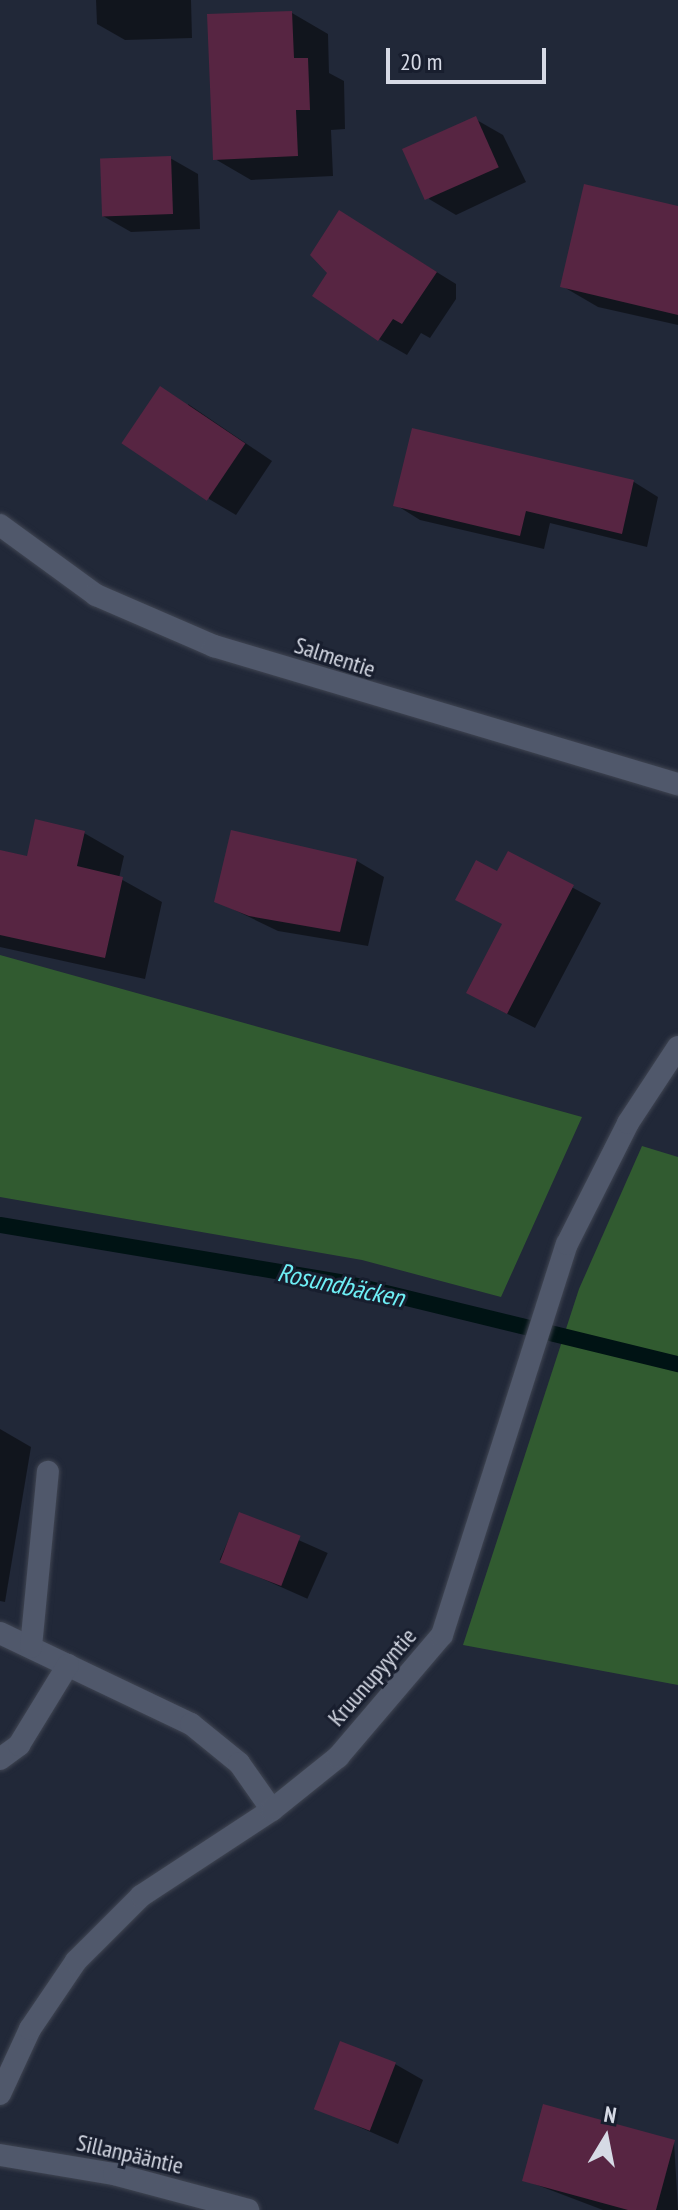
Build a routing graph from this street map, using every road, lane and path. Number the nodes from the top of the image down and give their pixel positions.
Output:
1 (0, 525) edge
2 (678, 784) edge
3 (678, 1047) edge
4 (48, 1472) dead end
5 (0, 1633) edge
6 (31, 1647) junction
7 (68, 1665) junction
8 (0, 1759) edge
9 (272, 1810) junction
10 (0, 2094) edge
11 (0, 2155) edge
12 (248, 2210) edge

1 - 2 street, Salmentie
3 - 9 street, Kruunupyyntie
4 - 6 street
5 - 6 street
6 - 7 street
7 - 8 street
7 - 9 street
9 - 10 street, Kruunupyyntie
11 - 12 street, Sillanpääntie

